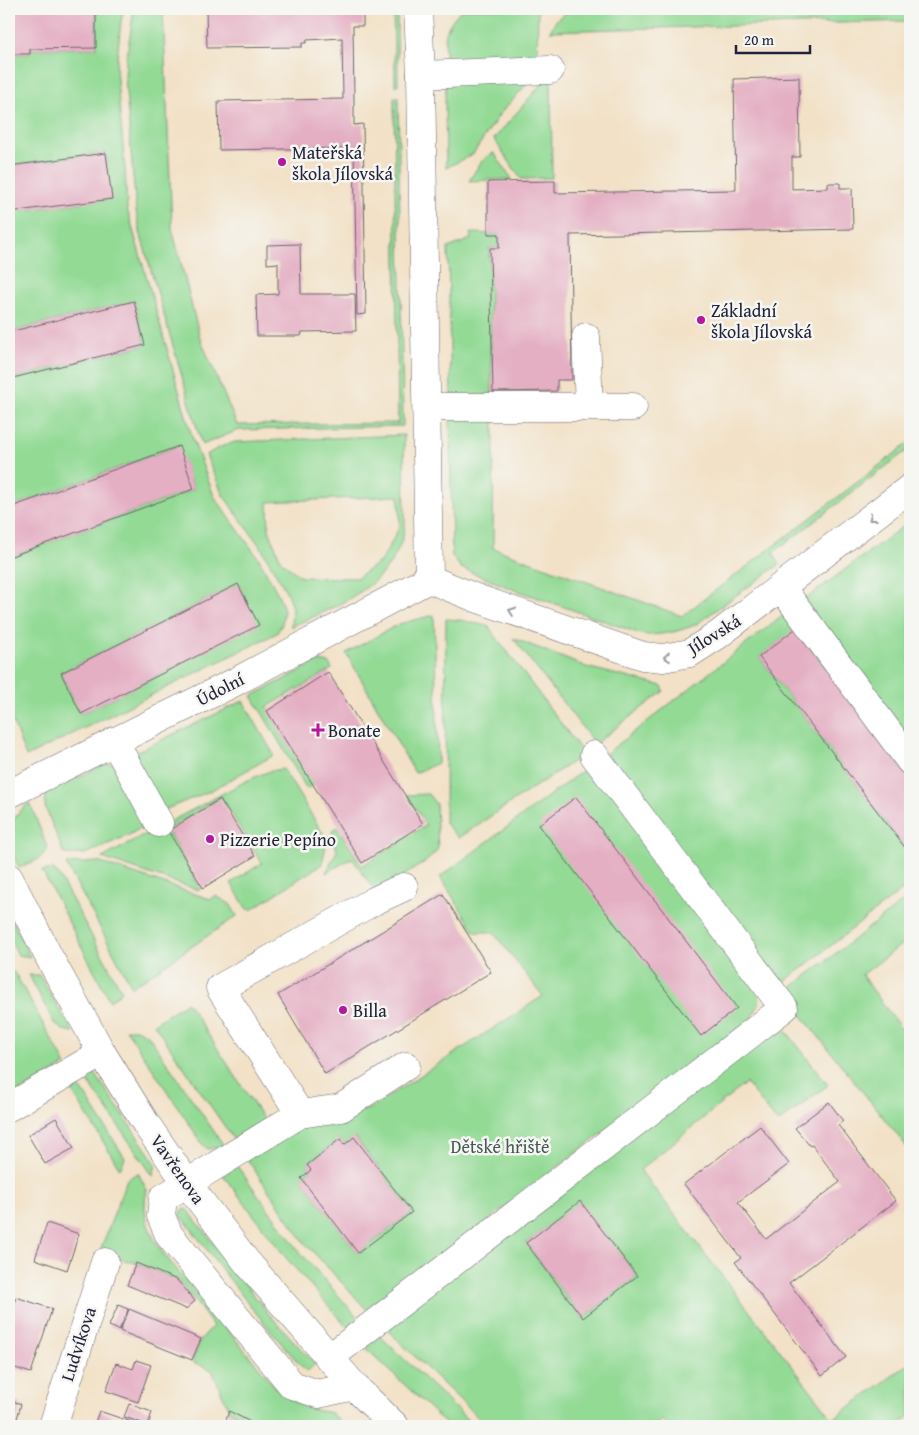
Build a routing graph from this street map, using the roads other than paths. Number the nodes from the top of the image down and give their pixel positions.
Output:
1 (418, 9) edge
2 (550, 70) dead end
3 (421, 75) junction
4 (586, 337) dead end
5 (589, 406) junction
6 (633, 406) dead end
7 (427, 407) junction
8 (910, 488) edge
9 (429, 579) junction
10 (781, 587) junction
11 (114, 740) junction
12 (594, 755) dead end
13 (910, 761) edge
14 (9, 794) edge
15 (159, 823) dead end
16 (9, 878) edge
17 (404, 887) dead end
18 (102, 1053) junction
19 (406, 1066) dead end
20 (9, 1106) edge
21 (300, 1114) junction
22 (186, 1182) junction
23 (105, 1262) dead end
24 (330, 1358) junction
25 (354, 1386) junction
26 (52, 1426) edge
27 (395, 1426) edge

1 - 3 street
2 - 3 street
3 - 7 street
4 - 5 street
5 - 6 street
5 - 7 street
7 - 9 street
8 -> 10 street, Jílovská
10 -> 9 street, Jílovská
9 - 11 street, Údolní
10 - 13 street
11 - 14 street, Údolní
11 - 15 street
12 - 24 street
16 - 18 street, Vavřenova
17 - 21 street
18 - 20 street
18 - 22 street, Vavřenova
19 - 21 street
21 - 22 street
22 - 24 street, Vavřenova
22 - 25 street
23 - 26 street, Ludvíkova
24 - 25 street, Vavřenova
25 - 27 street, Vavřenova

